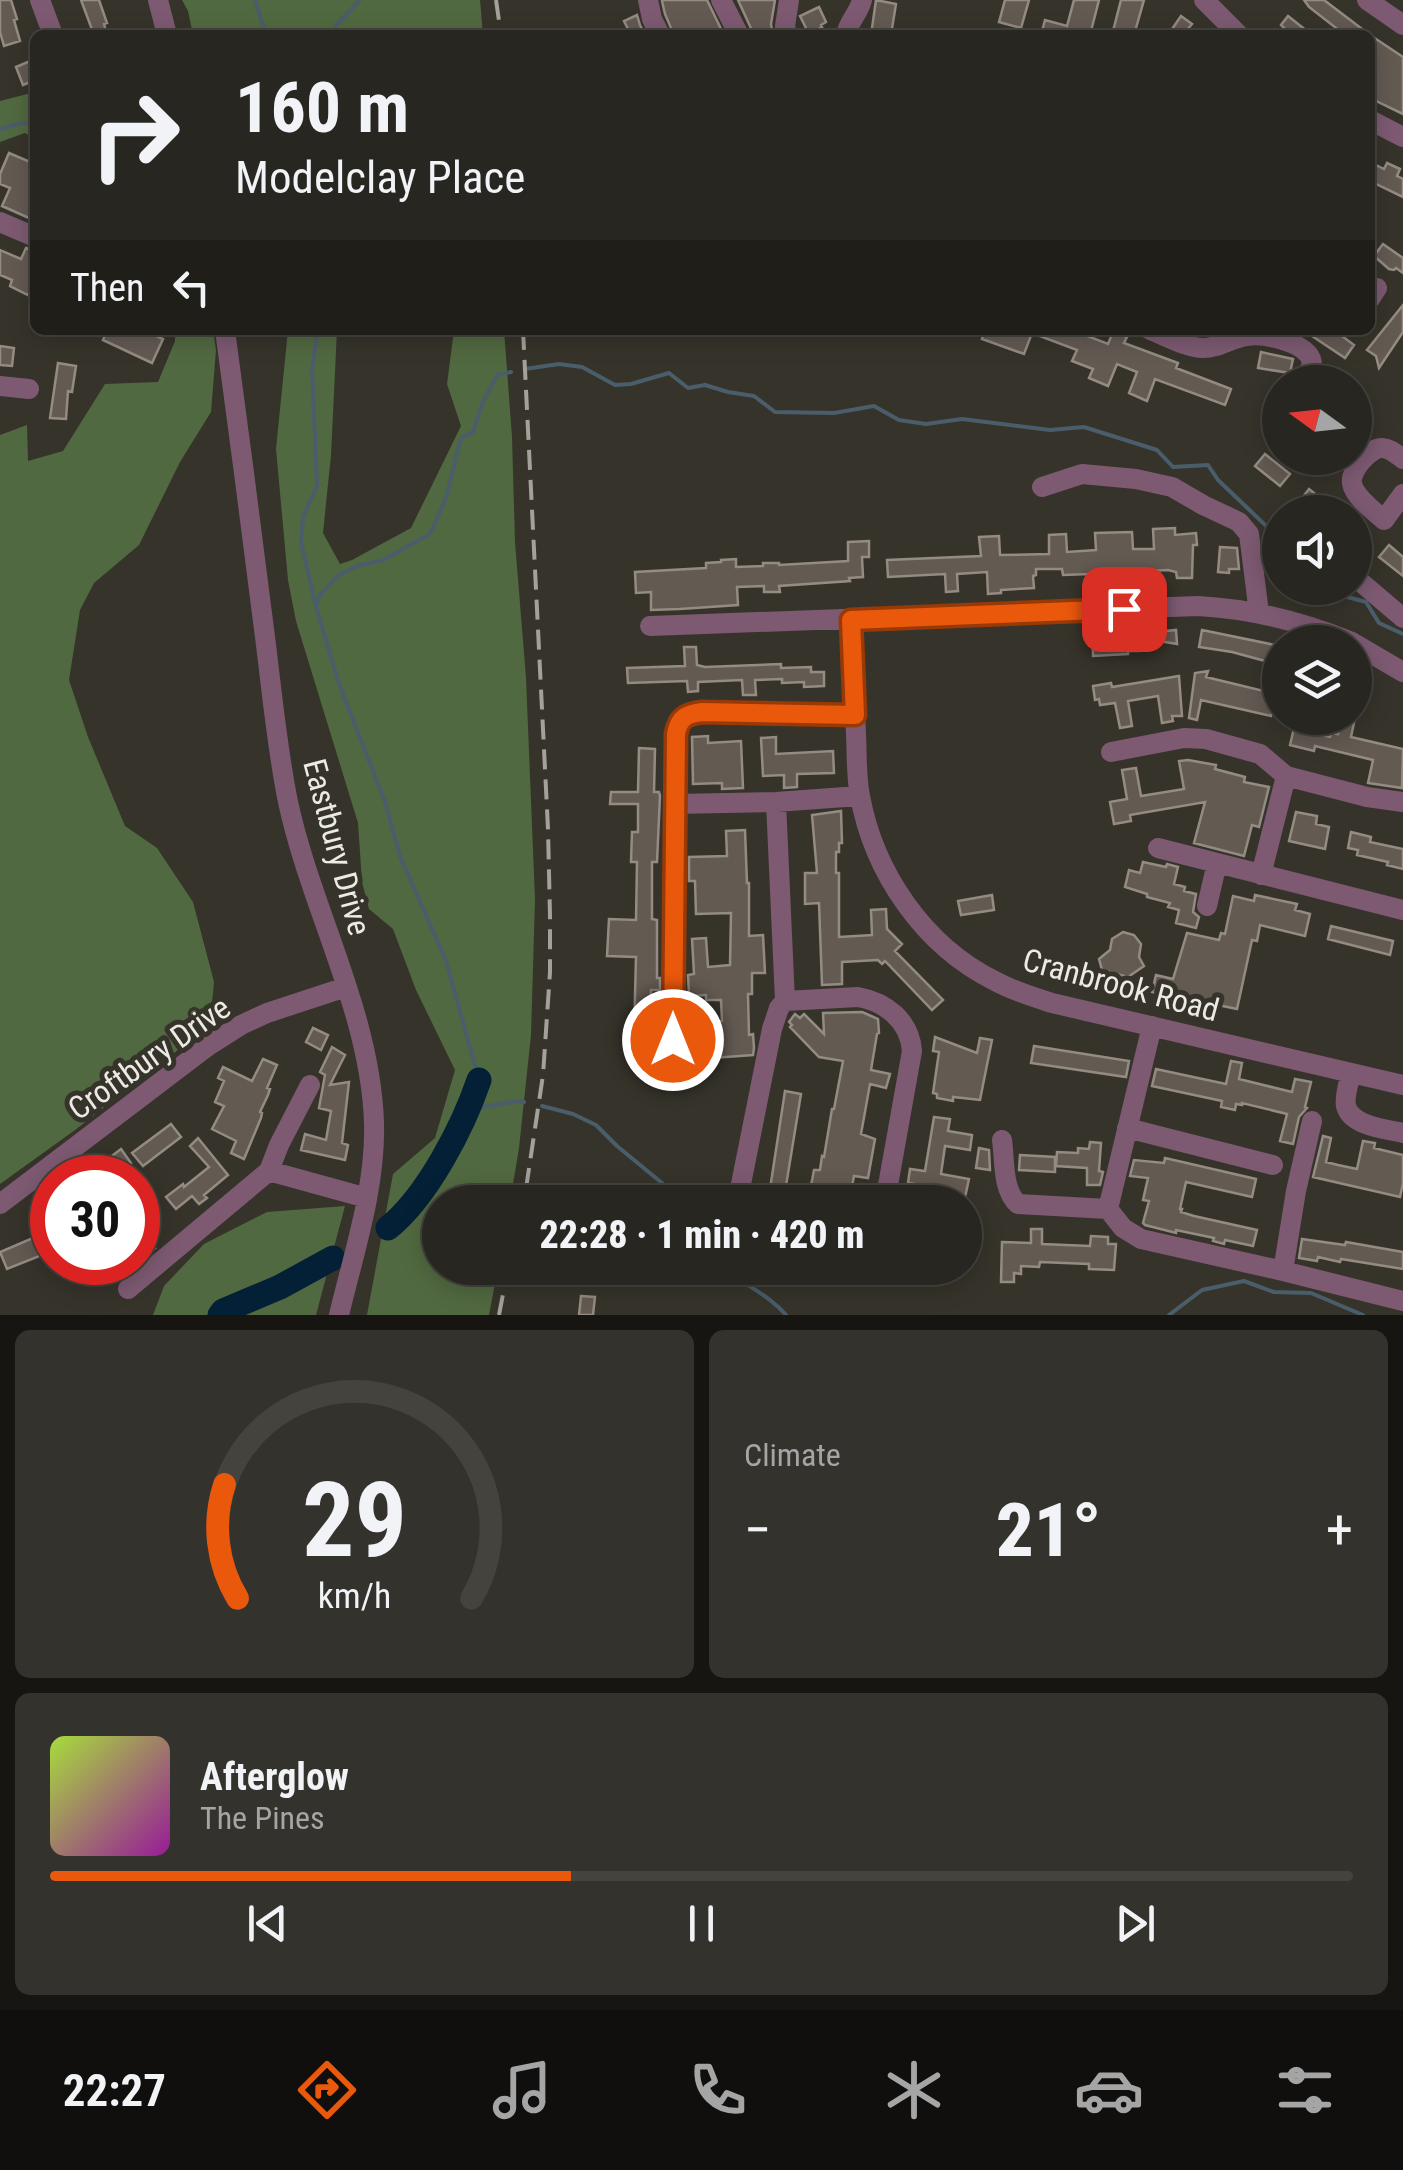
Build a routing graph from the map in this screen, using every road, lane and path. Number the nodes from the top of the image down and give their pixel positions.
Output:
1 (40, 0) edge
2 (158, 0) edge
3 (648, 0) edge
4 (721, 0) edge
5 (789, 0) edge
6 (862, 0) edge
7 (1204, 0) edge
8 (1367, 0) edge
9 (1403, 24) edge
10 (50, 30) edge
11 (166, 30) edge
12 (658, 30) edge
13 (736, 30) edge
14 (786, 30) edge
15 (843, 30) edge
16 (1234, 30) edge
17 (1375, 123) edge
18 (1403, 137) edge
19 (0, 222) edge
20 (30, 236) edge
21 (226, 335) edge
22 (1164, 335) edge
23 (1255, 335) edge
24 (1255, 335) edge
25 (1311, 365) edge
26 (0, 386) edge
27 (29, 389) dead end
28 (1403, 459) edge
29 (1042, 486) dead end
30 (1403, 494) edge
31 (1372, 592) edge
32 (1259, 613) junction
33 (1403, 618) edge
34 (851, 620) junction
35 (1306, 625) edge
36 (650, 626) dead end
37 (1372, 654) edge
38 (1403, 672) edge
39 (855, 715) junction
40 (1111, 752) dead end
41 (1286, 776) junction
42 (860, 796) junction
43 (776, 802) junction
44 (1403, 802) edge
45 (674, 804) junction
46 (1158, 848) dead end
47 (1216, 864) junction
48 (1261, 875) junction
49 (1207, 906) dead end
50 (1403, 910) edge
51 (346, 987) junction
52 (785, 1000) junction
53 (1152, 1026) junction
54 (673, 1040) dead end
55 (1351, 1074) junction
56 (310, 1084) dead end
57 (1403, 1085) edge
58 (1312, 1121) dead end
59 (1128, 1128) junction
60 (1403, 1133) edge
61 (1002, 1140) dead end
62 (1273, 1165) dead end
63 (269, 1171) junction
64 (742, 1185) edge
65 (888, 1185) edge
66 (367, 1198) junction
67 (0, 1204) edge
68 (1108, 1210) junction
69 (1283, 1272) junction
70 (128, 1289) dead end
71 (1403, 1300) edge
72 (339, 1315) edge

1 - 10 street
2 - 11 street
3 - 12 street
4 - 13 street
5 - 14 street
6 - 15 street
7 - 16 street
8 - 9 street
17 - 18 street
19 - 20 street
21 - 51 street, Eastbury Drive
22 - 23 street
24 - 25 street
26 - 27 street
28 - 30 street
29 - 32 street
31 - 33 street
32 - 34 street
32 - 35 street
34 - 36 street
34 - 39 street, Cranbrook Road
37 - 38 street
39 - 42 street, Cranbrook Road
39 - 45 street
40 - 41 street
41 - 44 street
41 - 48 street
42 - 43 street
42 - 53 street, Cranbrook Road
43 - 45 street
43 - 52 street
45 - 54 street
46 - 47 street
47 - 48 street
47 - 49 street
48 - 50 street
51 - 66 street, Eastbury Drive
51 - 67 street, Croftbury Drive
52 - 64 street
52 - 65 street
53 - 55 street, Cranbrook Road
53 - 59 street
55 - 57 street, Cranbrook Road
55 - 60 street
56 - 63 street
58 - 69 street
59 - 62 street
59 - 68 street
61 - 68 street
63 - 66 street
63 - 70 street
66 - 72 street, Eastbury Drive
68 - 69 street
69 - 71 street

